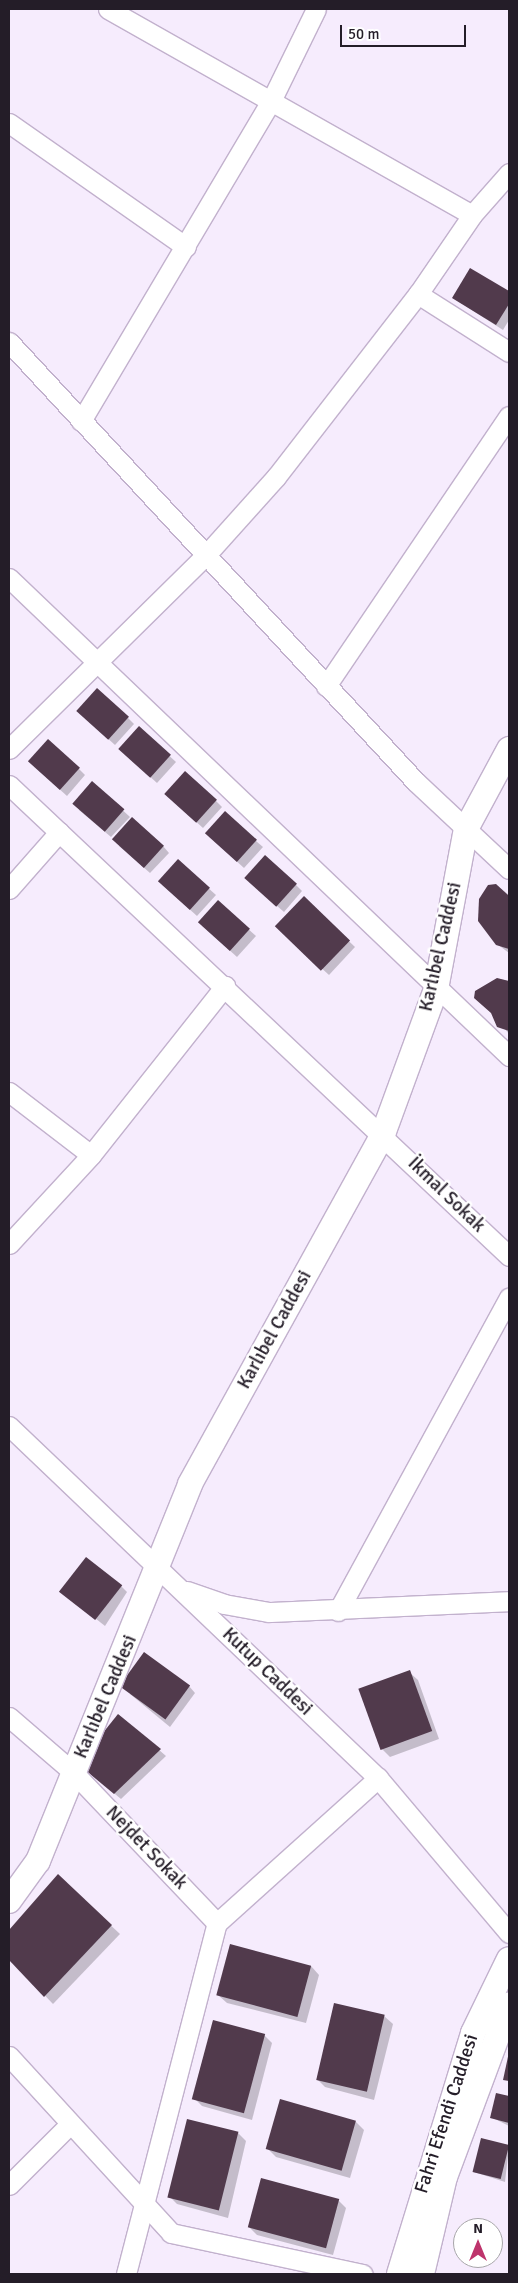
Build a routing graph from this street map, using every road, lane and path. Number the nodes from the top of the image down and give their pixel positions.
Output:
1 (108, 9) edge
2 (316, 9) edge
3 (271, 101) junction
4 (9, 123) edge
5 (509, 175) edge
6 (472, 215) junction
7 (186, 248) junction
8 (418, 294) junction
9 (9, 342) edge
10 (509, 352) edge
11 (509, 416) edge
12 (80, 421) junction
13 (205, 556) junction
14 (9, 578) edge
15 (96, 663) junction
16 (326, 686) junction
17 (9, 749) edge
18 (509, 749) edge
19 (9, 785) edge
20 (466, 829) junction
21 (59, 832) junction
22 (509, 869) edge
23 (9, 889) edge
24 (224, 986) junction
25 (436, 989) junction
26 (509, 1056) edge
27 (9, 1092) edge
28 (383, 1134) junction
29 (91, 1155) junction
30 (9, 1244) edge
31 (509, 1256) edge
32 (509, 1298) edge
33 (9, 1426) edge
34 (156, 1565) junction
35 (178, 1588) junction
36 (509, 1601) edge
37 (338, 1610) junction
38 (9, 1717) edge
39 (74, 1773) junction
40 (378, 1778) junction
41 (9, 1901) edge
42 (218, 1923) junction
43 (509, 1933) edge
44 (509, 1959) edge
45 (509, 2004) edge
46 (9, 2056) edge
47 (70, 2124) junction
48 (9, 2185) edge
49 (145, 2205) junction
50 (126, 2274) edge
51 (364, 2274) edge
52 (399, 2274) edge
53 (422, 2274) edge

1 - 3 street
2 - 3 street
3 - 6 street
3 - 7 street
4 - 7 street
5 - 6 street
6 - 8 street
7 - 12 street
8 - 10 street
8 - 13 street
9 - 12 street
11 - 16 street
12 - 13 street
13 - 15 street
13 - 16 street
14 - 15 street
15 - 17 street
15 - 25 street
16 - 20 street
18 - 20 street, Karlıbel Caddesi
19 - 21 street, İkmal Sokak
20 - 22 street
20 - 25 street, Karlıbel Caddesi
21 - 23 street
21 - 24 street, İkmal Sokak
24 - 28 street, İkmal Sokak
24 - 29 street
25 - 26 street
25 - 28 street, Karlıbel Caddesi
27 - 29 street
28 - 31 street, İkmal Sokak
28 - 34 street, Karlıbel Caddesi
29 - 30 street
32 - 37 street
33 - 34 street, Kutup Caddesi
34 - 35 street, Kutup Caddesi
34 - 39 street, Karlıbel Caddesi
35 - 37 street
35 - 40 street, Kutup Caddesi
36 - 37 street
38 - 39 street, Nejdet Sokak
39 - 41 street, Karlıbel Caddesi
39 - 42 street, Nejdet Sokak
40 - 42 street
40 - 43 street, Kutup Caddesi
42 - 49 street
44 - 52 street, Fahri Efendi Caddesi
45 - 53 street, Fahri Efendi Caddesi
46 - 47 street
47 - 48 street
47 - 49 street
49 - 50 street
49 - 51 street

